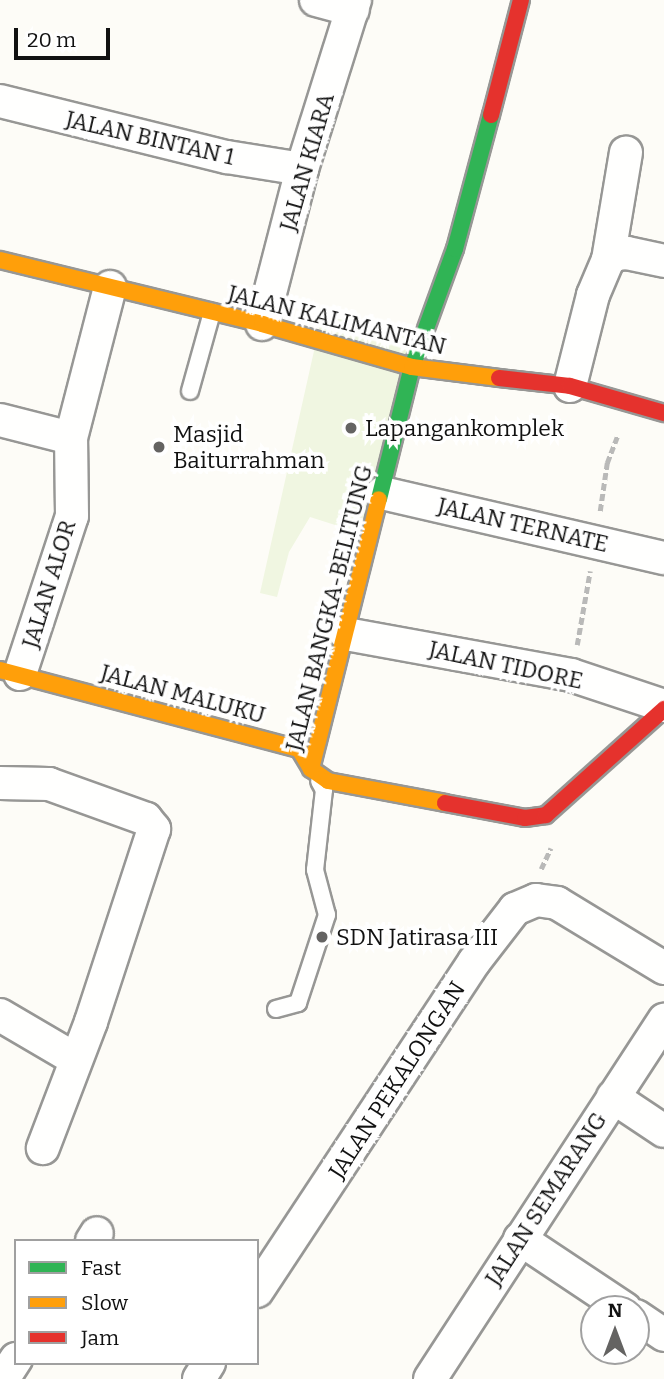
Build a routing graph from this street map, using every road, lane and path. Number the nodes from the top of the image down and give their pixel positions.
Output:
1 (316, 0) edge
2 (521, 0) edge
3 (354, 5) edge
4 (0, 102) edge
5 (626, 152) dead end
6 (302, 169) junction
7 (0, 260) edge
8 (608, 260) junction
9 (664, 261) edge
10 (110, 287) junction
11 (212, 312) junction
12 (262, 324) junction
13 (412, 367) junction
14 (570, 386) junction
15 (190, 391) dead end
16 (664, 413) edge
17 (0, 421) edge
18 (71, 438) junction
19 (382, 493) junction
20 (664, 558) edge
21 (346, 634) junction
22 (10, 672) edge
23 (664, 708) edge
24 (311, 769) junction
25 (0, 783) edge
26 (540, 817) junction
27 (526, 903) junction
28 (664, 968) edge
29 (276, 1009) dead end
30 (0, 1015) edge
31 (664, 1020) edge
32 (75, 1059) junction
33 (613, 1097) junction
34 (664, 1131) edge
35 (43, 1148) dead end
36 (520, 1239) junction
37 (259, 1288) edge
38 (604, 1295) edge
39 (14, 1362) edge
40 (4, 1379) edge
41 (430, 1379) edge

1 - 3 street
2 - 13 street, JALAN BANGKA-BELITUNG
3 - 6 street, JALAN KIARA
4 - 6 street, JALAN BINTAN 1
5 - 8 street
6 - 12 street, JALAN KIARA
7 - 10 street, JALAN KALIMANTAN
8 - 9 street
8 - 14 street
10 - 11 street, JALAN KALIMANTAN
10 - 18 street, JALAN ALOR
11 - 12 street, JALAN KALIMANTAN
11 - 15 lane
12 - 13 street, JALAN KALIMANTAN
13 - 14 street, JALAN KALIMANTAN
13 - 19 street, JALAN BANGKA-BELITUNG
14 - 16 street, JALAN KALIMANTAN
17 - 18 street
18 - 22 street, JALAN ALOR
19 - 20 street, JALAN TERNATE
19 - 21 street, JALAN BANGKA-BELITUNG
21 - 23 street, JALAN TIDORE
21 - 24 street, JALAN BANGKA-BELITUNG
22 - 24 street, JALAN MALUKU
23 - 26 street
24 - 26 street, JALAN MALUKU
24 - 29 lane, JALAN BANGKA-BELITUNG
25 - 32 street
26 - 27 path
27 - 28 street
27 - 37 street, JALAN PEKALONGAN
30 - 32 street
31 - 33 street, JALAN SEMARANG
32 - 35 street
33 - 34 street
33 - 36 street, JALAN SEMARANG
36 - 38 street
36 - 41 street, JALAN SEMARANG
39 - 40 street

